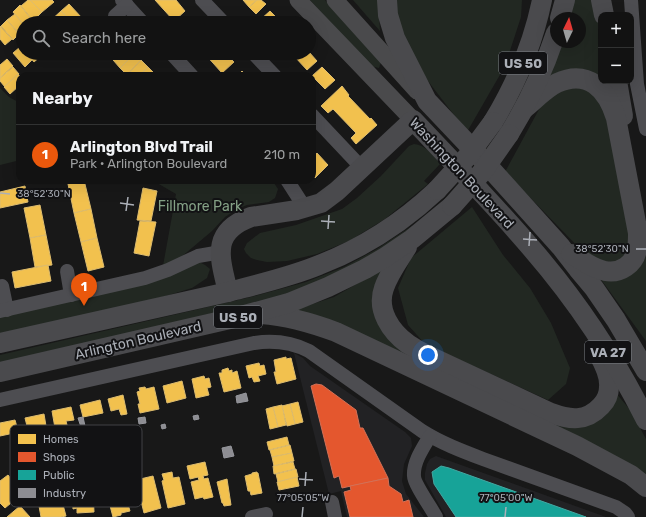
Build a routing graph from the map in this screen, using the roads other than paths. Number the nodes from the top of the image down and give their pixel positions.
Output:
1 (202, 0) edge
2 (298, 0) edge
3 (335, 0) edge
4 (387, 0) edge
5 (533, 0) edge
6 (542, 0) edge
7 (565, 0) edge
8 (601, 0) edge
9 (631, 0) edge
10 (124, 3) edge
11 (562, 12) edge
12 (603, 12) edge
13 (115, 16) dead end
14 (136, 16) edge
15 (217, 16) edge
16 (313, 16) edge
17 (316, 19) edge
18 (534, 30) junction
19 (551, 48) edge
20 (177, 60) edge
21 (260, 60) edge
22 (188, 72) edge
23 (271, 72) edge
24 (618, 84) edge
25 (427, 101) junction
26 (525, 108) junction
27 (316, 119) edge
28 (413, 120) junction
29 (646, 129) edge
30 (362, 168) junction
31 (290, 184) edge
32 (305, 208) junction
33 (646, 233) edge
34 (412, 240) junction
35 (561, 247) junction
36 (221, 252) junction
37 (66, 271) dead end
38 (2, 286) dead end
39 (228, 292) junction
40 (567, 293) junction
41 (72, 295) junction
42 (4, 311) edge
43 (254, 313) junction
44 (0, 344) edge
45 (646, 371) edge
46 (0, 372) edge
47 (0, 400) edge
48 (646, 420) edge
49 (430, 436) junction
50 (646, 487) edge
51 (332, 502) dead end
52 (266, 514) dead end
53 (252, 517) edge
54 (335, 517) edge
55 (436, 517) edge
56 (628, 517) edge

1 - 15 street
2 - 16 main road, Washington Boulevard
3 - 25 main road, Washington Boulevard
4 - 25 highway
5 - 18 highway
6 - 18 highway, Arlington Boulevard / US 50
7 - 11 highway
8 - 12 highway
9 - 29 street
10 - 13 street
10 - 14 street
17 - 28 main road, Washington Boulevard
18 - 39 highway, Arlington Boulevard / US 50, bridge
19 - 26 highway, Arlington Boulevard / US 50
20 - 22 street
21 - 23 street
24 - 33 highway
25 - 35 highway, Washington Boulevard / VA 27
26 - 34 highway, Arlington Boulevard / US 50, bridge
26 - 35 highway
27 - 30 street
28 - 30 highway
28 - 40 highway, Washington Boulevard / VA 27
30 - 32 highway
31 - 32 street
32 - 36 highway
34 - 40 highway
34 - 43 highway, Arlington Boulevard / US 50
35 - 45 highway, Washington Boulevard / VA 27
36 - 39 highway
36 - 41 street
37 - 41 street
38 - 42 street
39 - 44 highway, Arlington Boulevard / US 50
40 - 48 highway, Washington Boulevard / VA 27
41 - 42 street
43 - 46 highway, Arlington Boulevard / US 50
43 - 50 highway
47 - 49 street, Arlington Boulevard
49 - 55 street
49 - 56 street
51 - 54 street
52 - 53 street

